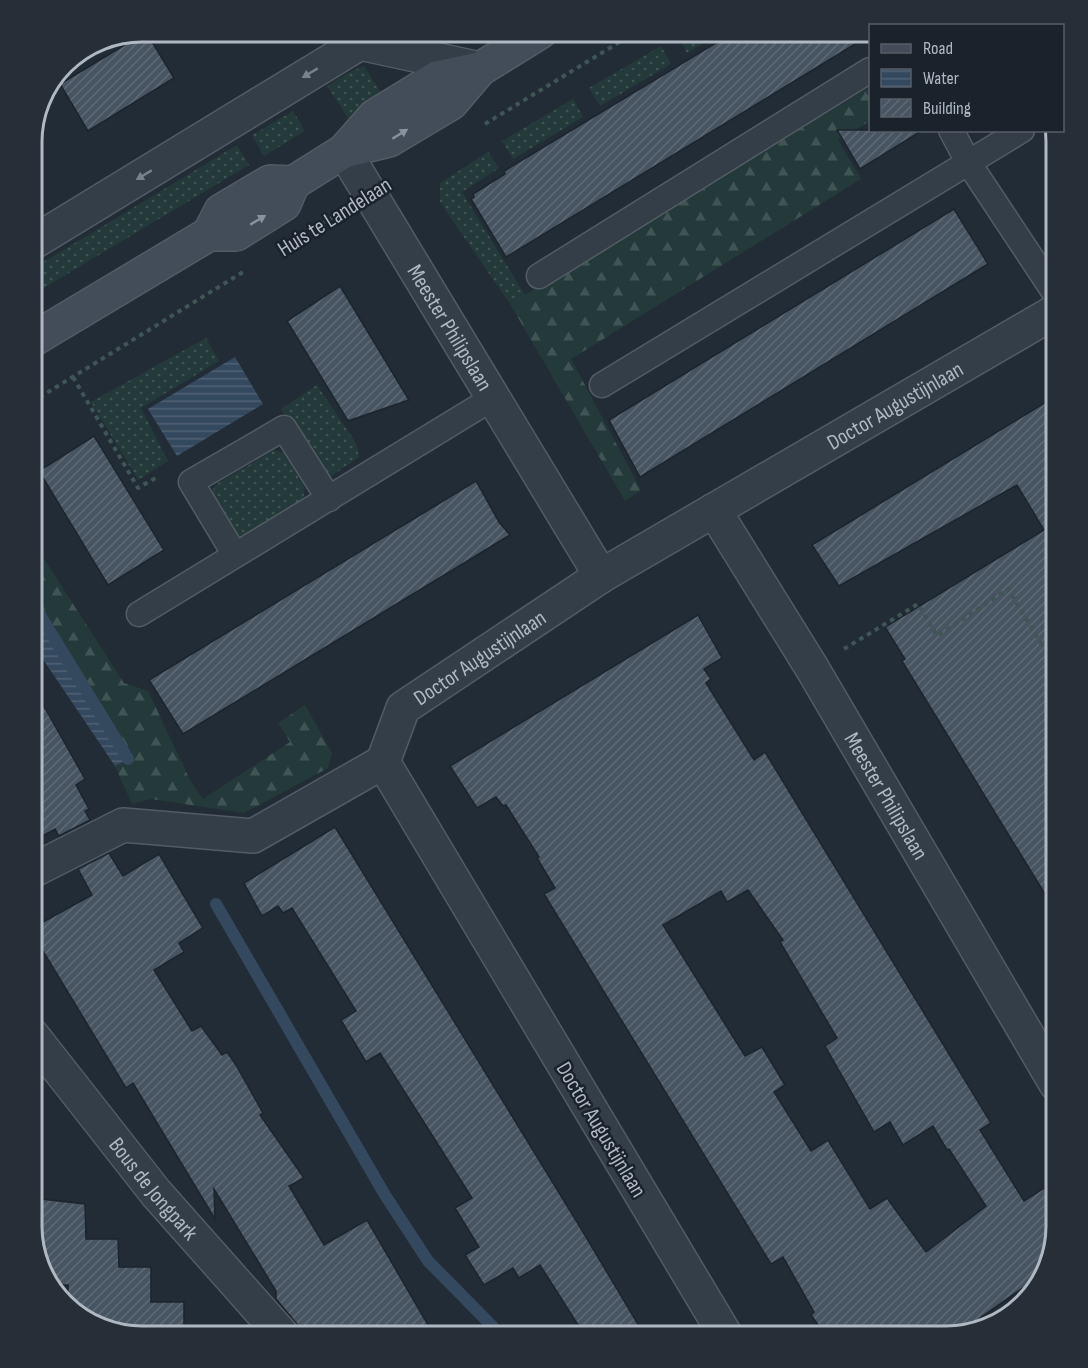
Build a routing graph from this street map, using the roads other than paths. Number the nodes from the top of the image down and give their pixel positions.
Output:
1 (371, 42) edge
2 (398, 42) edge
3 (524, 42) edge
4 (480, 69) junction
5 (869, 71) edge
6 (952, 132) edge
7 (1019, 132) edge
8 (344, 151) junction
9 (968, 162) junction
10 (42, 237) edge
11 (539, 276) dead end
12 (1046, 280) edge
13 (1046, 317) edge
14 (42, 334) edge
15 (602, 385) dead end
16 (494, 398) junction
17 (328, 499) junction
18 (714, 510) junction
19 (235, 555) junction
20 (601, 576) junction
21 (139, 614) dead end
22 (382, 762) junction
23 (42, 866) edge
24 (42, 1048) edge
25 (1046, 1067) edge
26 (274, 1326) edge
27 (720, 1326) edge

1 -> 10 street
2 - 4 street
3 - 4 street, Huis te Landelaan
4 - 8 street, Huis te Landelaan
5 - 11 lane
6 - 9 lane
7 - 9 lane
8 - 14 street, Huis te Landelaan
8 - 16 street, Meester Philipslaan
9 - 12 lane
9 - 15 lane
13 - 18 street, Doctor Augustijnlaan
16 - 17 lane
16 - 20 street, Meester Philipslaan
17 - 19 lane
17 - 19 lane
18 - 20 street, Doctor Augustijnlaan
18 - 25 street, Meester Philipslaan
19 - 21 lane
20 - 22 street, Doctor Augustijnlaan
22 - 23 street
22 - 27 street, Doctor Augustijnlaan
24 - 26 street, Bous de Jongpark

